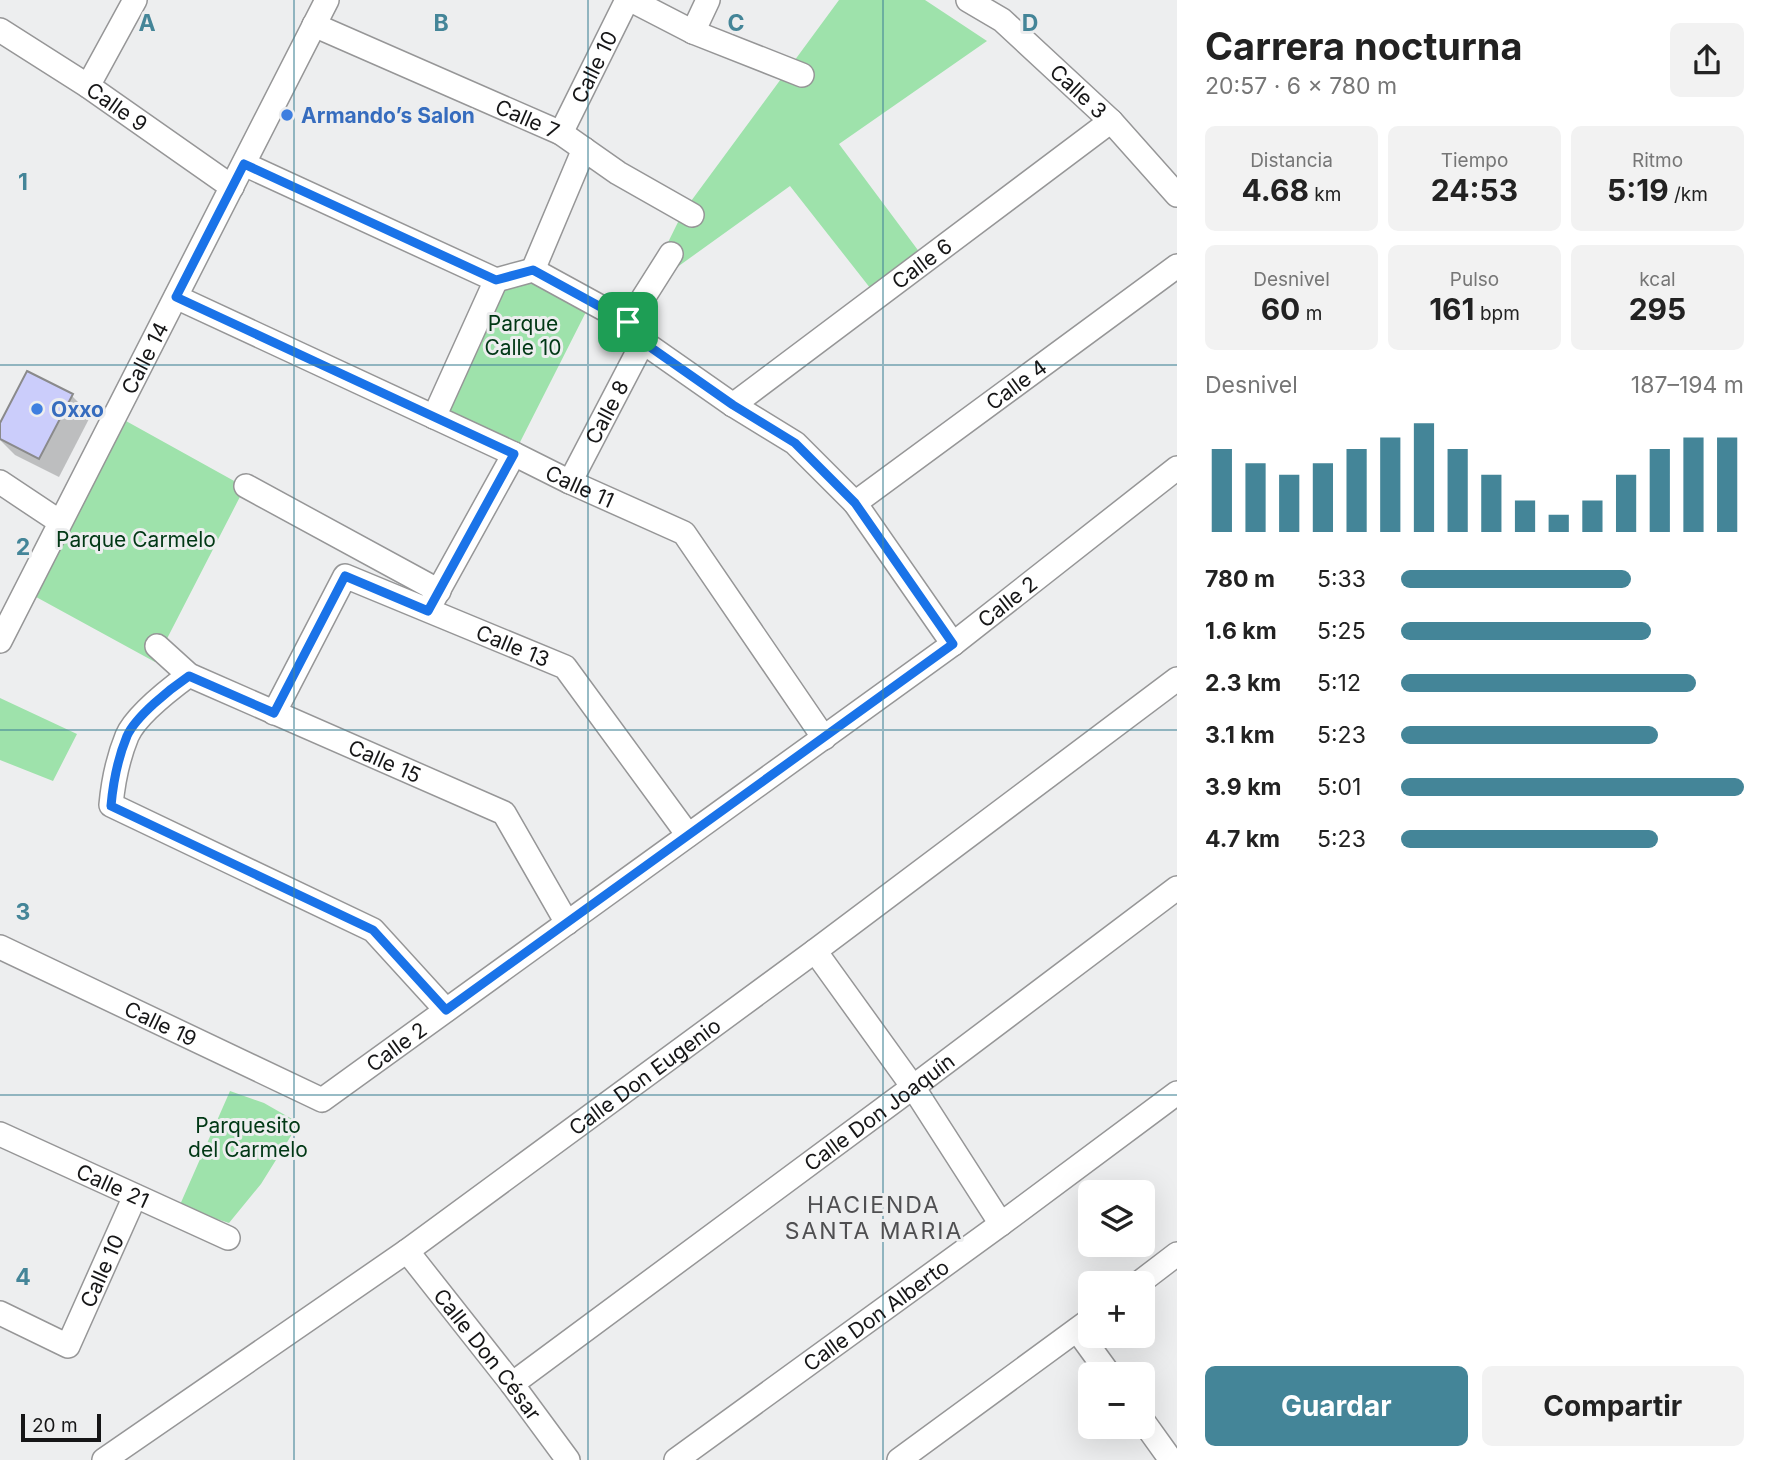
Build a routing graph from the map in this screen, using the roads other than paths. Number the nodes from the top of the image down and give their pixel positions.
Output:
1 (135, 0) edge
2 (327, 0) edge
3 (629, 0) edge
4 (708, 0) edge
5 (968, 0) edge
6 (314, 25) junction
7 (0, 30) edge
8 (693, 32) junction
9 (802, 75) dead end
10 (88, 86) junction
11 (1111, 121) junction
12 (561, 133) junction
13 (584, 149) junction
14 (244, 164) junction
15 (232, 187) junction
16 (1177, 195) edge
17 (692, 215) dead end
18 (671, 254) dead end
19 (1177, 266) edge
20 (533, 270) junction
21 (496, 280) junction
22 (176, 297) junction
23 (628, 322) junction
24 (643, 342) junction
25 (733, 405) junction
26 (434, 417) junction
27 (514, 454) junction
28 (1177, 468) edge
29 (0, 482) edge
30 (570, 482) junction
31 (246, 486) dead end
32 (855, 503) junction
33 (60, 522) junction
34 (433, 601) junction
35 (0, 640) edge
36 (953, 644) junction
37 (157, 646) dead end
38 (189, 676) junction
39 (1177, 679) edge
40 (274, 713) junction
41 (824, 738) junction
42 (688, 835) junction
43 (1177, 888) edge
44 (567, 923) junction
45 (0, 947) edge
46 (815, 951) junction
47 (446, 1010) junction
48 (914, 1087) junction
49 (1177, 1093) edge
50 (322, 1100) joint
51 (0, 1134) edge
52 (135, 1196) junction
53 (1001, 1224) junction
54 (228, 1238) dead end
55 (407, 1251) junction
56 (1177, 1254) edge
57 (1155, 1271) edge
58 (0, 1313) edge
59 (1078, 1329) edge
60 (512, 1384) junction
61 (1155, 1438) edge
62 (566, 1459) edge
63 (104, 1460) edge
64 (676, 1460) edge
65 (899, 1460) edge
66 (1171, 1460) edge

1 - 10 street
2 - 6 street, Calle 14
3 - 8 street
3 - 12 street, Calle 10
4 - 8 street
5 - 11 street, Calle 3
6 - 12 street, Calle 7
6 - 14 street, Calle 14
7 - 10 street, Calle 9
8 - 9 street
10 - 15 street, Calle 9
11 - 16 street, Calle 3
11 - 25 street, Calle 6
12 - 13 street, Calle 7
13 - 17 street, Calle 7
13 - 20 street
14 - 15 street, Calle 14
14 - 21 street
15 - 22 street, Calle 14
18 - 23 street
19 - 32 street, Calle 4
20 - 21 street
20 - 23 street
21 - 26 street
22 - 26 street, Calle 11
22 - 33 street, Calle 14
23 - 24 street
24 - 25 street
24 - 30 street, Calle 8
25 - 32 street
26 - 27 street, Calle 11
27 - 30 street, Calle 11
27 - 34 street
28 - 36 street, Calle 2
29 - 33 street
30 - 41 street, Calle 11
31 - 34 street, Calle 13
32 - 36 street
33 - 35 street, Calle 14
34 - 40 street, Calle 13
34 - 42 street, Calle 13
36 - 41 street, Calle 2
37 - 38 street, Calle 15
38 - 40 street, Calle 15
38 - 47 street
39 - 46 street, Calle Don Eugenio
40 - 44 street, Calle 15
41 - 42 street, Calle 2
42 - 44 street, Calle 2
43 - 48 street, Calle Don Joaquín
44 - 47 street, Calle 2
45 - 50 street, Calle 19
46 - 48 street
46 - 55 street, Calle Don Eugenio
47 - 50 street, Calle 2
48 - 53 street
48 - 60 street, Calle Don Joaquín
49 - 53 street, Calle Don Alberto
51 - 52 street, Calle 21
52 - 54 street, Calle 21
52 - 58 street, Calle 10
53 - 64 street, Calle Don Alberto
55 - 60 street, Calle Don César
55 - 63 street, Calle Don Eugenio
56 - 57 street
59 - 65 street
60 - 62 street, Calle Don César
61 - 66 street

